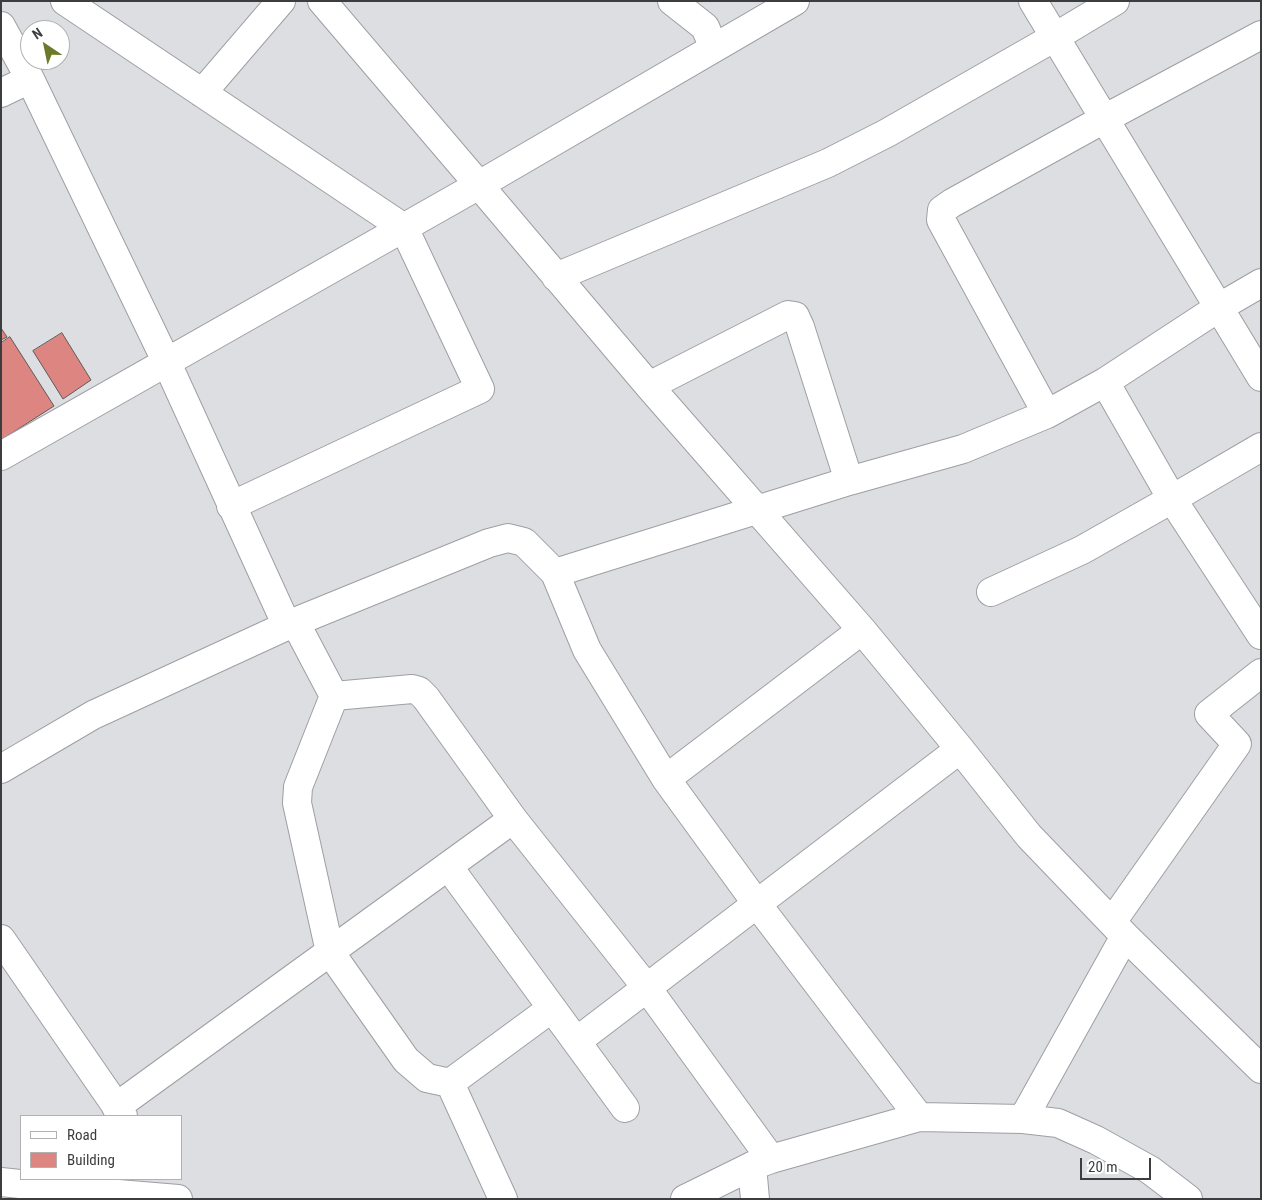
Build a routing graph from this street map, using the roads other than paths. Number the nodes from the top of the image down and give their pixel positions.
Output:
1 (65, 1) edge
2 (281, 1) edge
3 (322, 1) edge
4 (672, 1) edge
5 (795, 1) edge
6 (1033, 1) edge
7 (1115, 1) edge
8 (1, 26) edge
9 (1261, 35) edge
10 (1055, 38) junction
11 (714, 48) junction
12 (30, 79) junction
13 (1, 93) edge
14 (202, 93) junction
15 (1104, 119) junction
16 (479, 185) junction
17 (404, 228) junction
18 (556, 277) junction
19 (1261, 283) edge
20 (1218, 308) junction
21 (167, 362) junction
22 (1261, 377) edge
23 (1105, 382) junction
24 (649, 386) junction
25 (1047, 414) junction
26 (1261, 447) edge
27 (1, 456) edge
28 (849, 481) junction
29 (1172, 499) junction
30 (231, 506) junction
31 (757, 510) junction
32 (555, 573) junction
33 (991, 592) dead end
34 (291, 624) junction
35 (862, 630) junction
36 (1261, 635) edge
37 (1261, 673) edge
38 (334, 696) junction
39 (960, 749) junction
40 (1, 769) edge
41 (666, 779) junction
42 (514, 819) junction
43 (448, 866) junction
44 (757, 904) junction
45 (1118, 929) junction
46 (1, 939) edge
47 (330, 952) junction
48 (647, 988) junction
49 (552, 1008) junction
50 (577, 1041) junction
51 (1261, 1069) edge
52 (450, 1083) junction
53 (624, 1108) dead end
54 (119, 1111) edge
55 (919, 1118) junction
56 (1023, 1119) junction
57 (761, 1162) junction
58 (167, 1180) edge
59 (1, 1182) edge
60 (93, 1196) edge
61 (179, 1199) edge
62 (503, 1199) edge
63 (685, 1199) edge
64 (755, 1199) edge
65 (1188, 1199) edge

1 - 14 street
2 - 14 street
3 - 16 street
4 - 11 street
5 - 11 street
6 - 10 street
7 - 10 street
8 - 12 street
9 - 15 street
10 - 15 street
10 - 18 street
11 - 16 street
12 - 13 street
12 - 21 street
14 - 17 street
15 - 20 street
15 - 25 street
16 - 17 street
16 - 18 street
17 - 21 street
17 - 30 street
18 - 24 street
19 - 20 street
20 - 22 street
20 - 23 street
21 - 27 street
21 - 30 street
23 - 25 street
23 - 29 street
24 - 28 street
24 - 31 street
25 - 28 street
26 - 29 street
28 - 31 street
29 - 33 street
29 - 36 street
30 - 34 street
31 - 32 street
31 - 35 street
32 - 34 street
32 - 41 street
34 - 38 street
34 - 40 street
35 - 39 street
35 - 41 street
37 - 45 street
38 - 42 street
38 - 47 street
39 - 44 street
39 - 45 street
41 - 44 street
42 - 43 street
42 - 48 street
43 - 47 street
43 - 49 street
44 - 48 street
44 - 55 street
45 - 51 street
45 - 56 street
46 - 54 street
47 - 52 street
47 - 54 street
48 - 50 street
48 - 57 street
49 - 50 street
49 - 52 street
50 - 53 street
52 - 62 street
55 - 56 street
55 - 57 street
56 - 65 street
57 - 63 street
57 - 64 street
58 - 61 street
59 - 60 street
60 - 61 street

